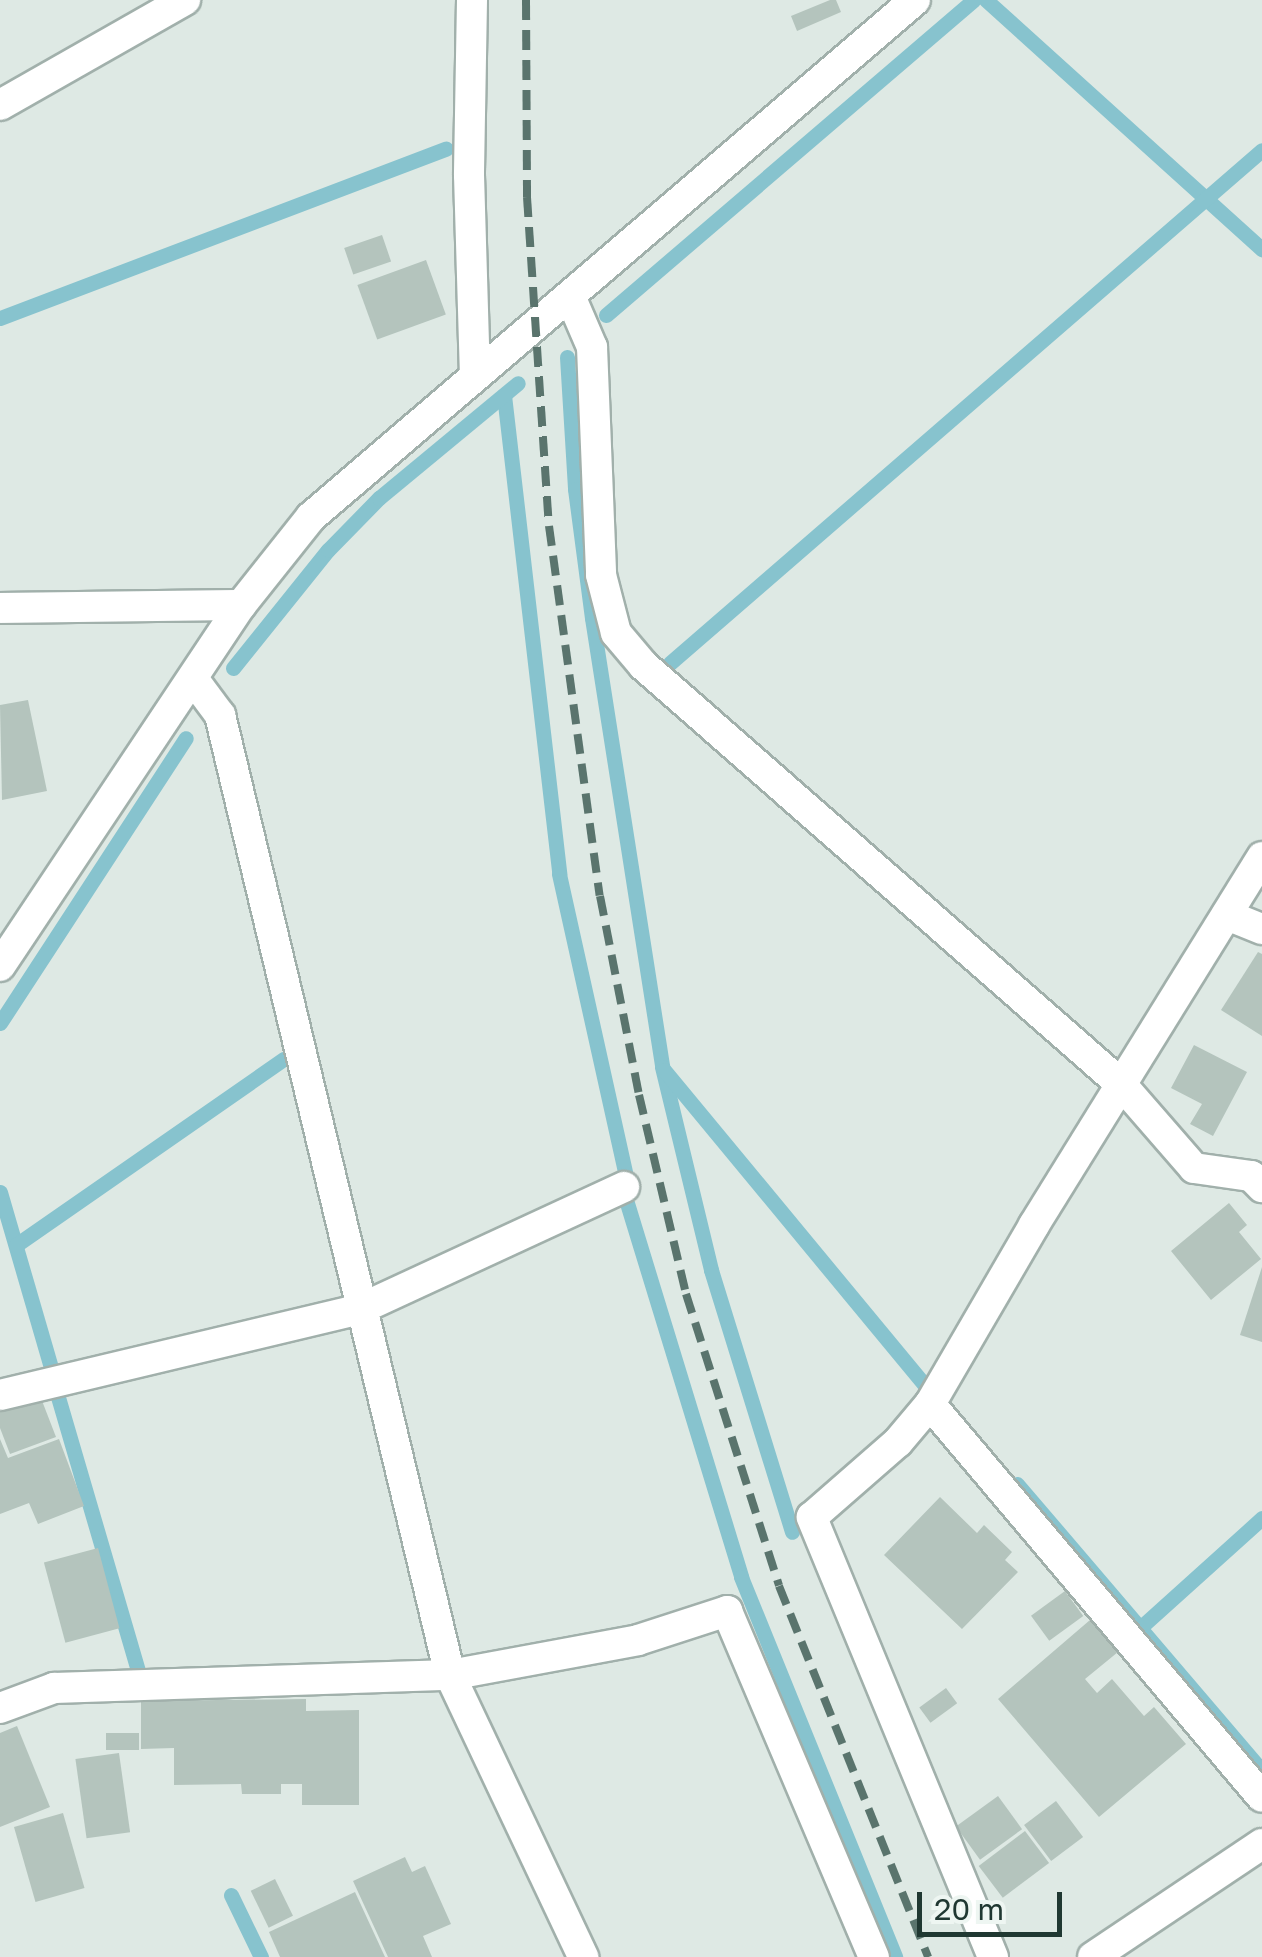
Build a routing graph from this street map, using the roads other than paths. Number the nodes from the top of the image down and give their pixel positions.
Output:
1 (185, 0) edge
2 (472, 0) edge
3 (915, 0) edge
4 (0, 105) edge
5 (570, 296) junction
6 (475, 374) junction
7 (241, 606) junction
8 (0, 608) edge
9 (194, 680) junction
10 (1262, 858) edge
11 (1227, 915) junction
12 (1262, 929) edge
13 (0, 966) edge
14 (1122, 1084) junction
15 (1262, 1187) edge
16 (624, 1188) dead end
17 (360, 1309) junction
18 (0, 1394) edge
19 (930, 1404) junction
20 (450, 1674) junction
21 (0, 1708) edge
22 (1262, 1797) edge
23 (1262, 1844) edge
24 (583, 1957) edge
25 (874, 1957) edge
26 (993, 1957) edge
27 (1093, 1957) edge

1 - 4 street
2 - 6 street
3 - 5 street
5 - 6 street
5 - 14 street
6 - 7 street
7 - 8 street
7 - 9 street
9 - 13 street
9 - 17 street
10 - 11 street
11 - 12 street
11 - 14 street
14 - 15 street
14 - 19 street
16 - 17 street
17 - 18 street
17 - 20 street
19 - 22 street
19 - 26 street
20 - 21 street
20 - 24 street
20 - 25 street
23 - 27 street

